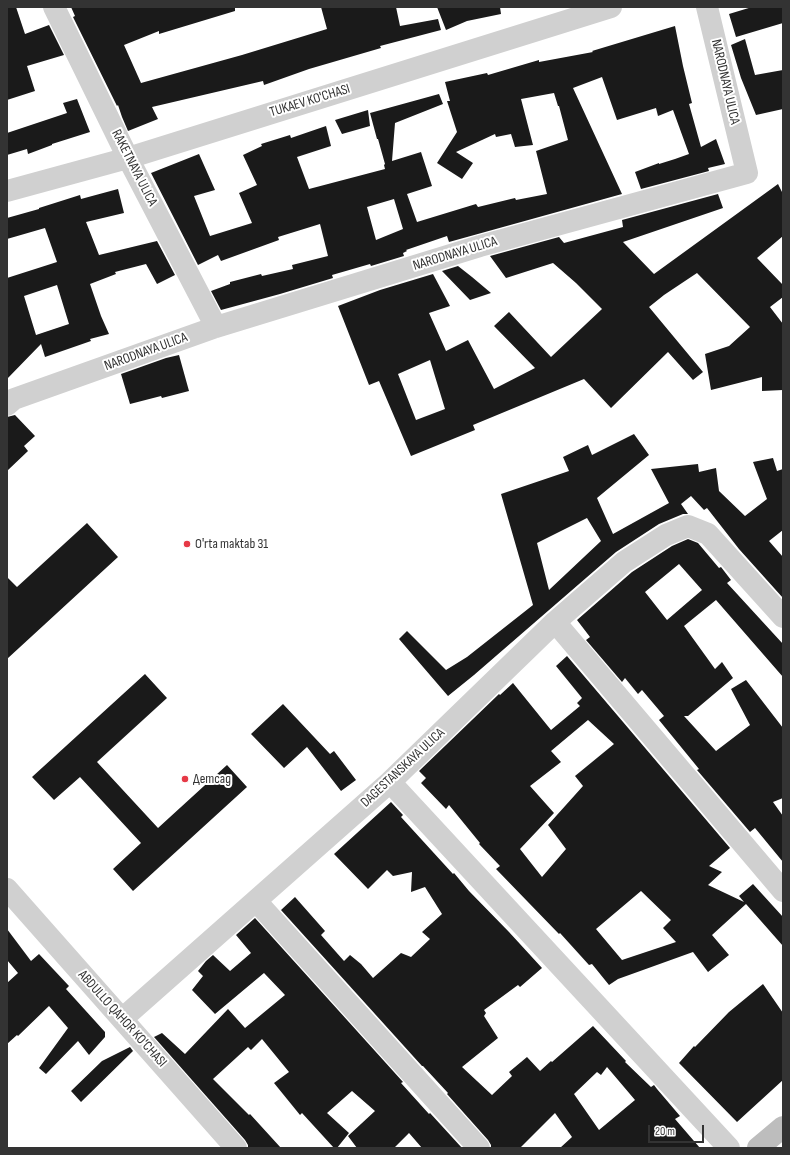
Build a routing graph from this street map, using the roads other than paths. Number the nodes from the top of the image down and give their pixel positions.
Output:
1 (54, 7) edge
2 (611, 7) edge
3 (707, 7) edge
4 (128, 158) junction
5 (7, 191) edge
6 (216, 327) junction
7 (7, 405) edge
8 (783, 617) edge
9 (555, 622) junction
10 (390, 782) junction
11 (7, 889) edge
12 (783, 891) edge
13 (256, 901) junction
14 (122, 1019) junction
15 (783, 1126) edge
16 (236, 1148) edge
17 (479, 1148) edge
18 (729, 1148) edge
19 (758, 1148) edge

1 - 4 street, RAKETNAYA ULICA
2 - 4 street, TUKAEV KO'CHASI
3 - 6 street, NARODNAYA ULICA
4 - 5 street, TUKAEV KO'CHASI
4 - 6 street, RAKETNAYA ULICA
6 - 7 street, NARODNAYA ULICA
8 - 9 street, DAGESTANSKAYA ULICA
9 - 10 street, DAGESTANSKAYA ULICA
9 - 12 street
10 - 13 street, DAGESTANSKAYA ULICA
10 - 18 street
11 - 14 street, ABDULLO QAHOR KO'CHASI
13 - 14 street, DAGESTANSKAYA ULICA
13 - 17 street
14 - 16 street, ABDULLO QAHOR KO'CHASI
15 - 19 main road

